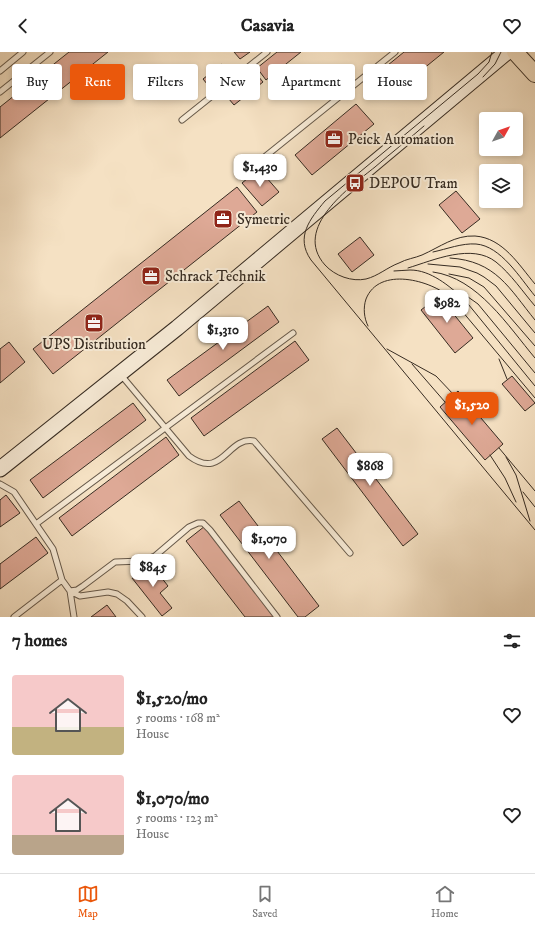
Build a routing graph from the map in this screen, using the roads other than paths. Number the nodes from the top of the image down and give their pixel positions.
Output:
1 (23, 52) edge
2 (50, 52) edge
3 (267, 52) edge
4 (395, 52) edge
5 (507, 52) edge
6 (515, 52) edge
7 (0, 71) edge
8 (535, 74) edge
9 (0, 92) edge
10 (182, 120) dead end
11 (246, 172) dead end
12 (293, 333) dead end
13 (119, 373) junction
14 (164, 428) junction
15 (0, 469) edge
16 (0, 484) edge
17 (36, 524) junction
18 (350, 553) dead end
19 (62, 580) junction
20 (70, 591) junction
21 (14, 617) edge
22 (74, 617) edge
23 (142, 617) edge
24 (278, 617) edge

1 - 7 lane
2 - 9 lane
3 - 10 lane
4 - 11 lane
5 - 13 main road
6 - 8 main road
12 - 14 lane
13 - 14 lane
13 - 15 main road
14 - 17 lane
14 - 18 lane
16 - 17 lane
17 - 19 lane
19 - 20 lane
19 - 21 lane
20 - 22 lane
20 - 23 lane
20 - 24 lane

